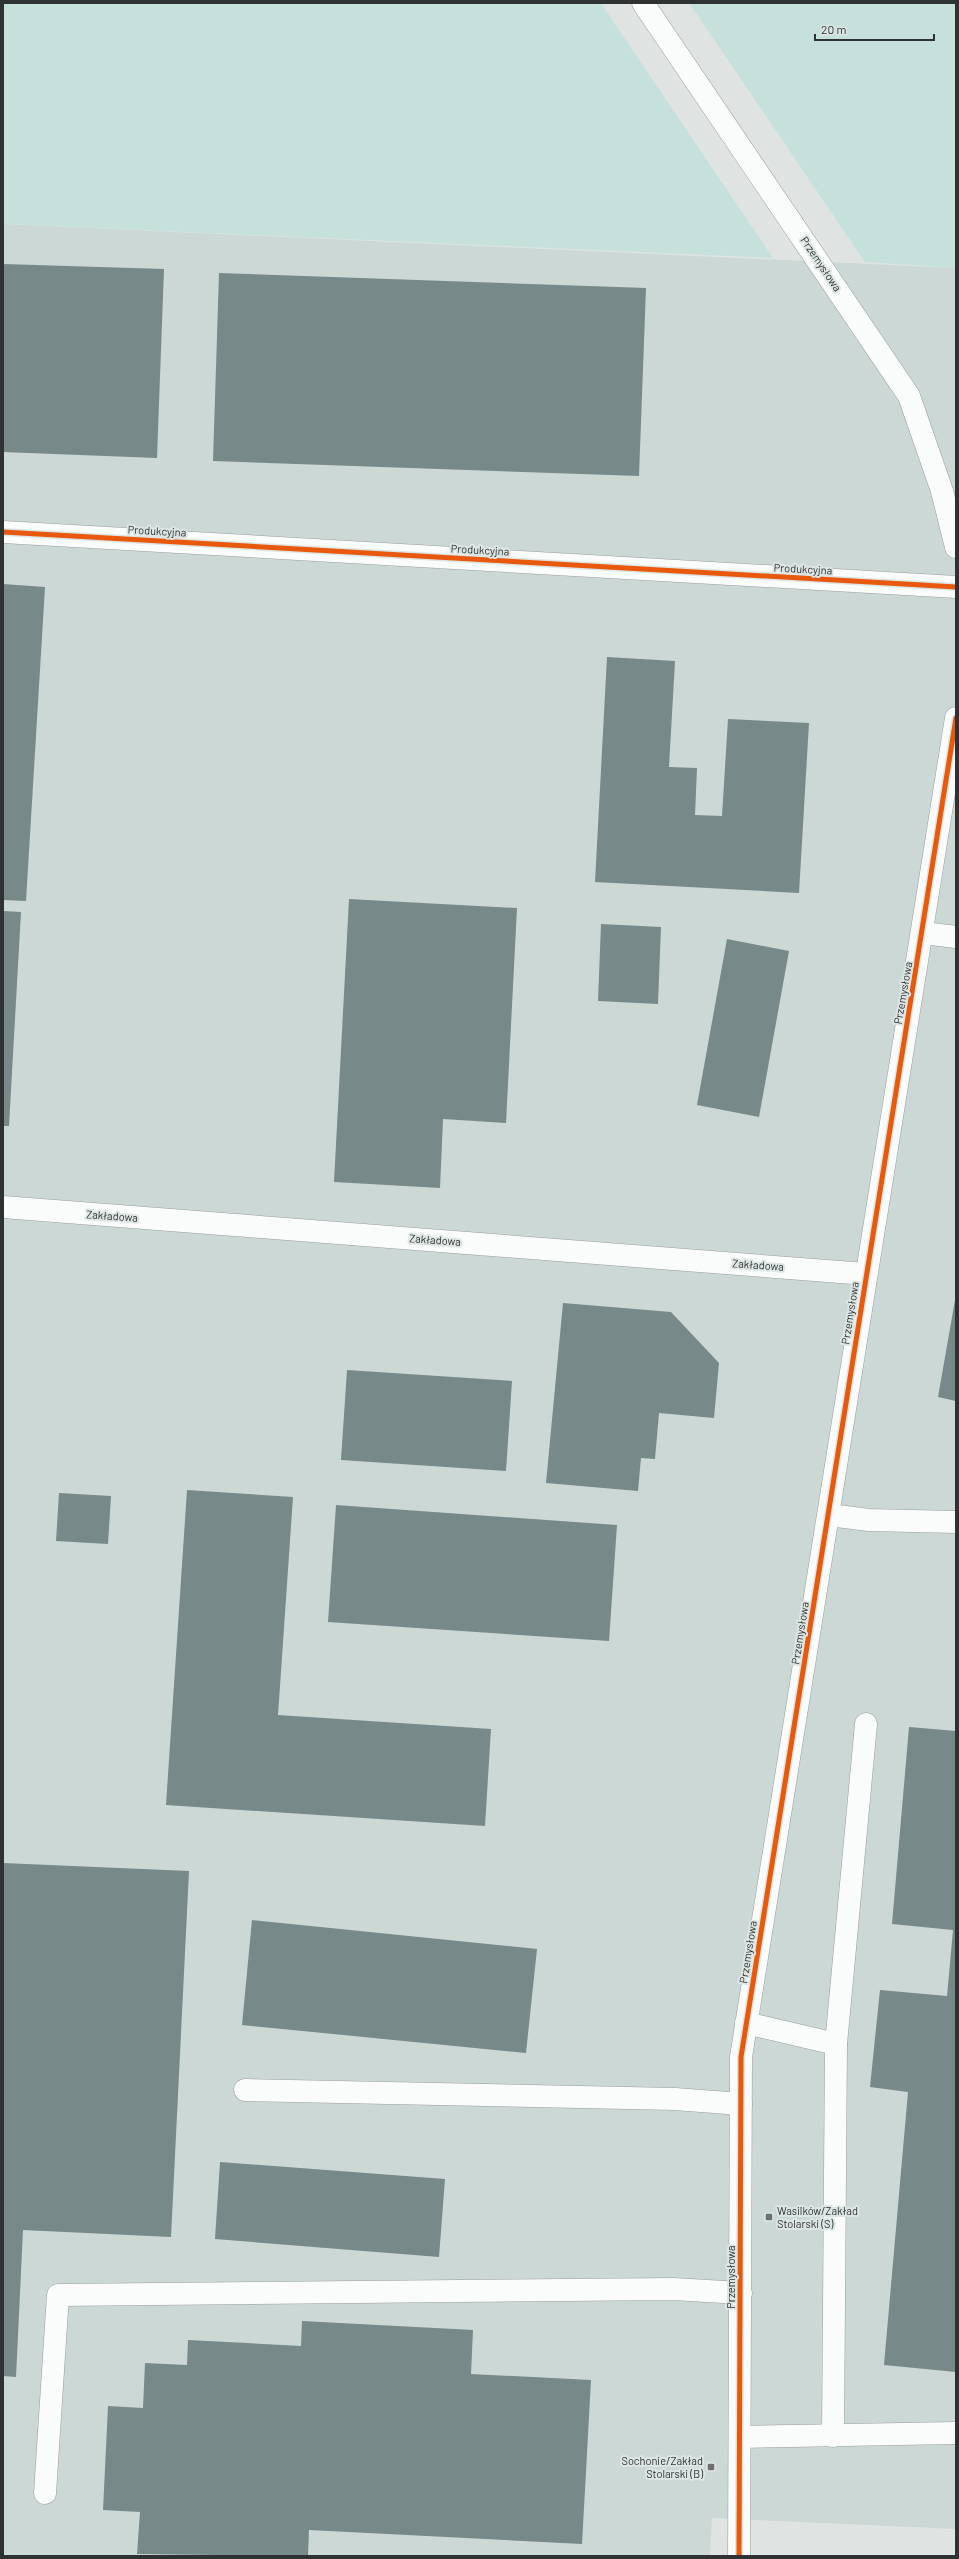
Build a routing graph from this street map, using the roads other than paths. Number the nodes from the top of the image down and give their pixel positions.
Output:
1 (643, 3) edge
2 (3, 532) edge
3 (956, 547) edge
4 (956, 587) edge
5 (956, 718) edge
6 (923, 933) junction
7 (956, 937) edge
8 (3, 1207) edge
9 (866, 1274) junction
10 (829, 1515) junction
11 (956, 1522) edge
12 (866, 1724) dead end
13 (746, 2022) junction
14 (836, 2044) junction
15 (245, 2090) dead end
16 (741, 2104) junction
17 (741, 2293) junction
18 (956, 2433) edge
19 (833, 2436) junction
20 (741, 2437) junction
21 (45, 2493) dead end
22 (739, 2556) edge

1 - 3 street, Przemysłowa
2 - 4 street, Produkcyjna
5 - 6 street, Przemysłowa
6 - 7 street
6 - 9 street, Przemysłowa
8 - 9 street, Zakładowa
9 - 10 street, Przemysłowa
10 - 11 street
10 - 13 street, Przemysłowa
12 - 14 street
13 - 14 street
13 - 16 street, Przemysłowa
14 - 19 street
15 - 16 street
16 - 17 street, Przemysłowa
17 - 20 street, Przemysłowa
17 - 21 street
18 - 19 street
19 - 20 street
20 - 22 street, Przemysłowa

